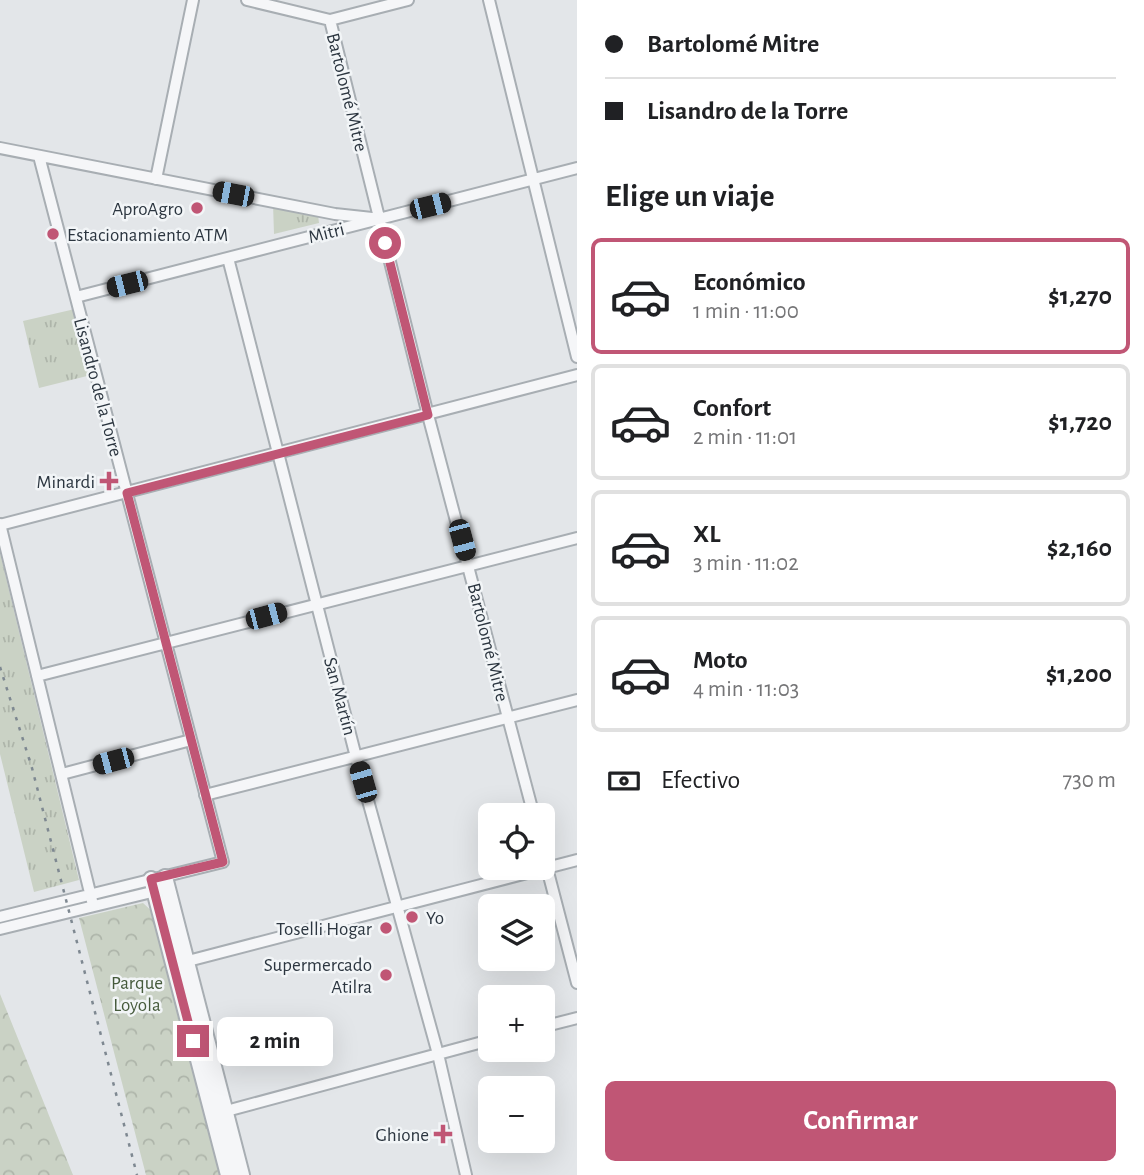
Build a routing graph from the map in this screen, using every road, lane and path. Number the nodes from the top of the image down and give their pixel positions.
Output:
1 (193, 0) edge
2 (247, 0) edge
3 (408, 0) edge
4 (488, 0) edge
5 (290, 5) edge
6 (330, 20) junction
7 (0, 148) edge
8 (39, 156) junction
9 (577, 168) edge
10 (156, 179) junction
11 (533, 179) junction
12 (379, 219) junction
13 (228, 257) junction
14 (76, 297) junction
15 (577, 356) edge
16 (577, 375) edge
17 (428, 415) junction
18 (278, 453) junction
19 (127, 493) junction
20 (0, 524) edge
21 (577, 538) edge
22 (469, 565) junction
23 (316, 603) junction
24 (166, 643) junction
25 (37, 676) junction
26 (577, 699) edge
27 (508, 717) junction
28 (191, 740) junction
29 (356, 757) junction
30 (62, 775) junction
31 (205, 796) junction
32 (531, 803) edge
33 (577, 860) edge
34 (555, 866) edge
35 (500, 880) edge
36 (550, 880) edge
37 (160, 884) junction
38 (90, 892) junction
39 (93, 905) junction
40 (398, 906) junction
41 (0, 917) edge
42 (0, 929) edge
43 (188, 961) junction
44 (577, 983) edge
45 (577, 1018) edge
46 (555, 1024) edge
47 (478, 1043) edge
48 (438, 1054) junction
49 (219, 1113) junction
50 (228, 1175) edge
51 (242, 1175) edge
52 (466, 1175) edge

1 - 10 street
2 - 5 street
3 - 6 street
4 - 11 street
5 - 6 street
6 - 12 street, Bartolomé Mitre
7 - 8 street
8 - 10 street
8 - 14 street, Lisandro de la Torre
9 - 11 street, Mitri
10 - 12 street
11 - 12 street, Mitri
11 - 15 street
12 - 13 street, Mitri
12 - 17 street, Bartolomé Mitre
13 - 14 street, Mitri
13 - 18 street, San Martín
14 - 19 street, Lisandro de la Torre
16 - 17 street
17 - 18 street
17 - 22 street, Bartolomé Mitre
18 - 19 street
18 - 23 street, San Martín
19 - 20 street
19 - 24 street, Lisandro de la Torre
20 - 25 street
21 - 22 street
22 - 23 street
22 - 27 street, Bartolomé Mitre
23 - 24 street
23 - 29 street, San Martín
24 - 25 street
24 - 28 street, Lisandro de la Torre
25 - 30 street
26 - 27 street
27 - 29 street
27 - 32 street, Bartolomé Mitre
28 - 30 street
28 - 31 street, Lisandro de la Torre
29 - 31 street
29 - 40 street, San Martín
30 - 38 street
31 - 37 street, Lisandro de la Torre
33 - 34 street
35 - 40 street
36 - 44 street
37 - 38 street
37 - 39 street
37 - 43 street
37 - 49 street
38 - 39 street
38 - 41 street
39 - 42 street
40 - 43 street
40 - 48 street, San Martín
43 - 49 street
45 - 46 street
47 - 48 street
48 - 49 street
48 - 52 street, San Martín
49 - 50 street
49 - 51 street

